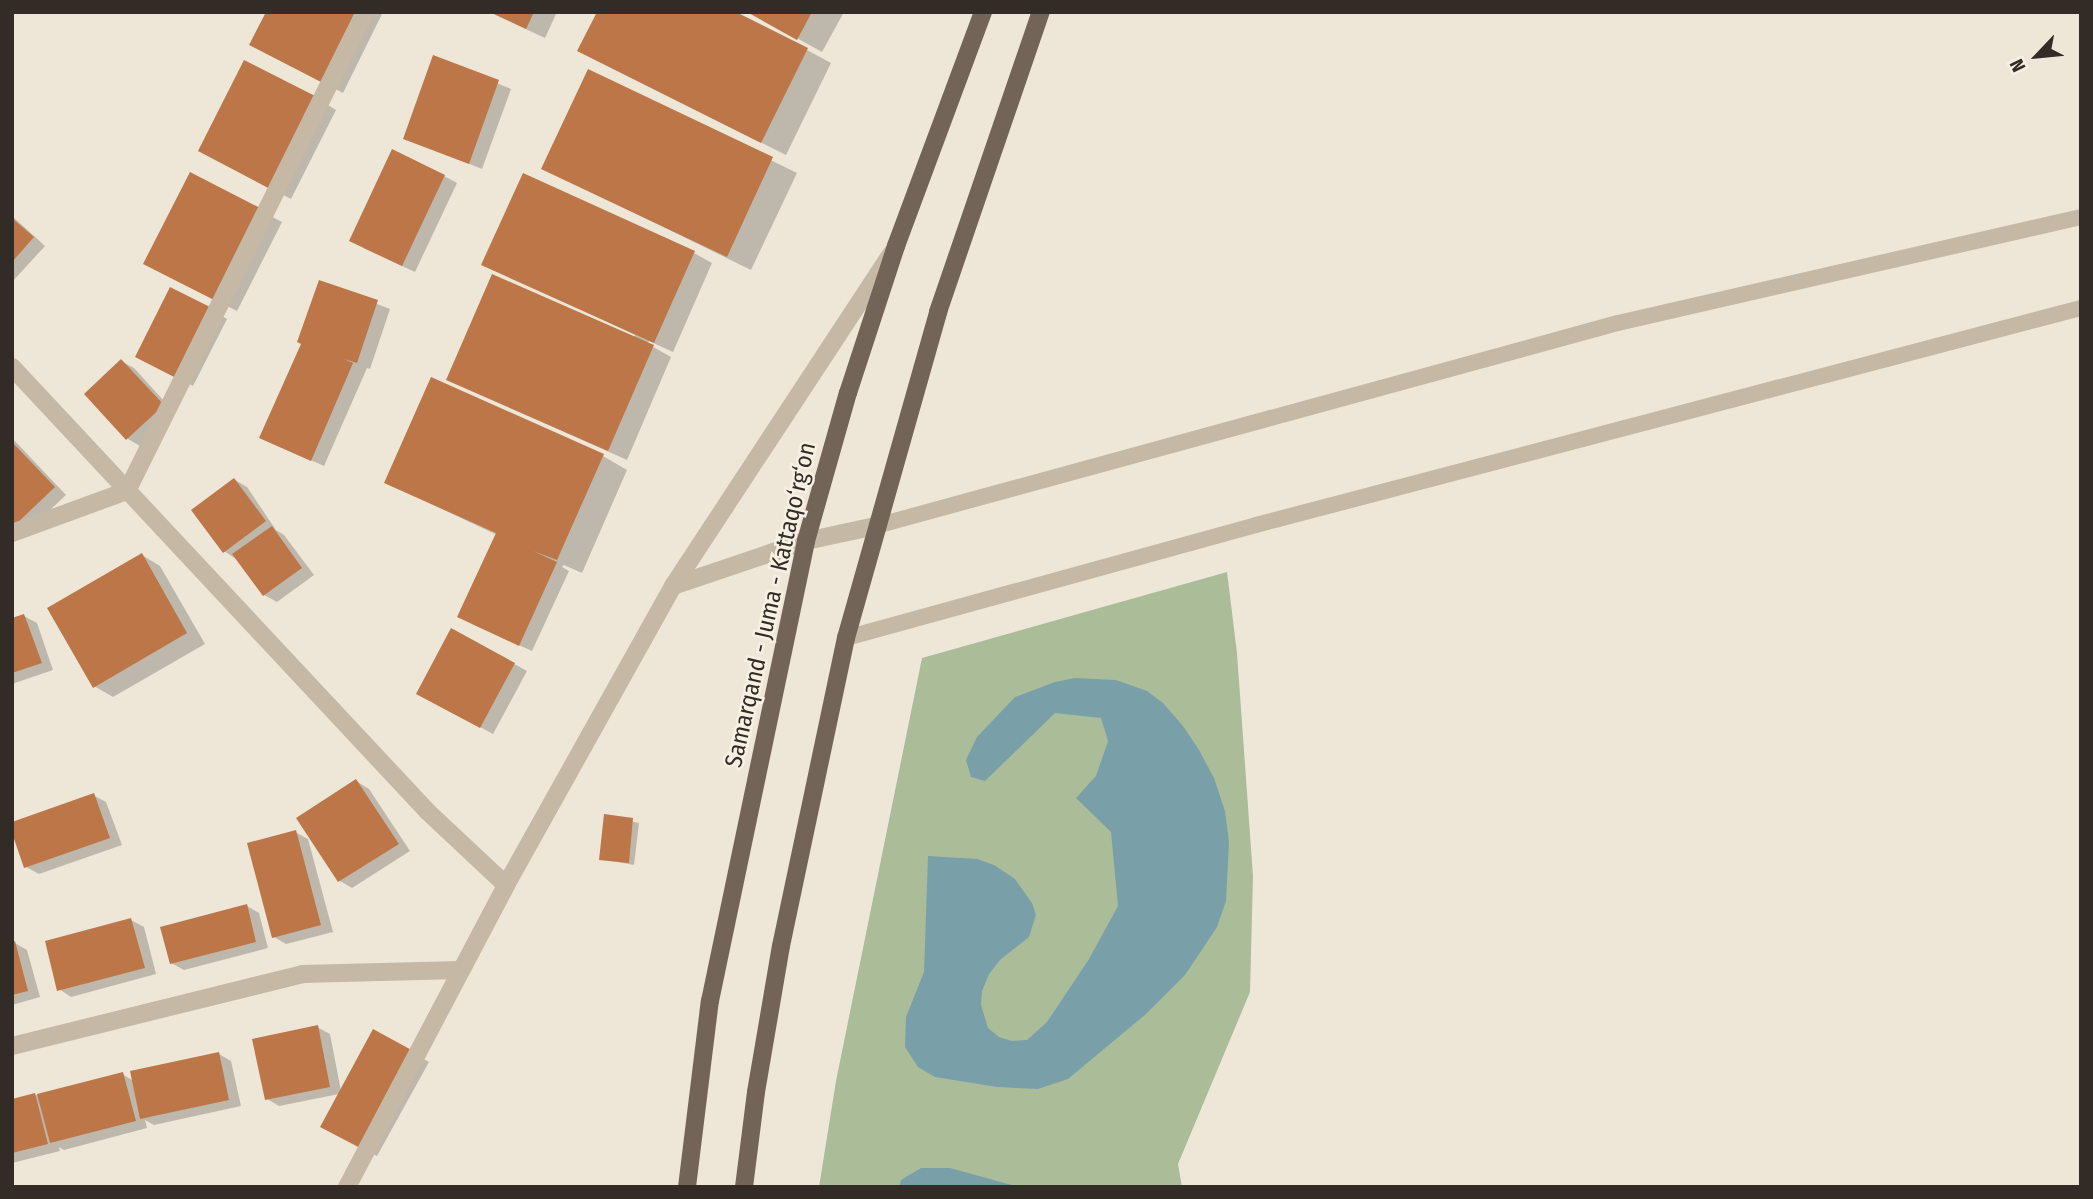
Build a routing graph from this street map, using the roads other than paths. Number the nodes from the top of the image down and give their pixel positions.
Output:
1 (365, 12) edge
2 (983, 12) edge
3 (1041, 12) edge
4 (2081, 217) edge
5 (896, 246) junction
6 (2081, 308) edge
7 (12, 367) edge
8 (127, 491) junction
9 (876, 526) junction
10 (12, 533) edge
11 (806, 541) junction
12 (673, 586) junction
13 (846, 638) junction
14 (506, 885) junction
15 (461, 970) junction
16 (12, 1046) edge
17 (347, 1187) edge
18 (687, 1187) edge
19 (744, 1187) edge

1 - 8 street
2 - 5 main road, Samarqand - Juma - Kattaqo‘rg‘on
3 - 9 main road
4 - 9 lane
5 - 11 main road, Samarqand - Juma - Kattaqo‘rg‘on
5 - 12 street
6 - 13 lane
7 - 8 street
8 - 10 street
8 - 14 street
9 - 11 street
9 - 13 main road
11 - 12 street
11 - 18 main road, Samarqand - Juma - Kattaqo‘rg‘on
12 - 14 street
13 - 19 main road
14 - 15 street
15 - 16 street
15 - 17 street

